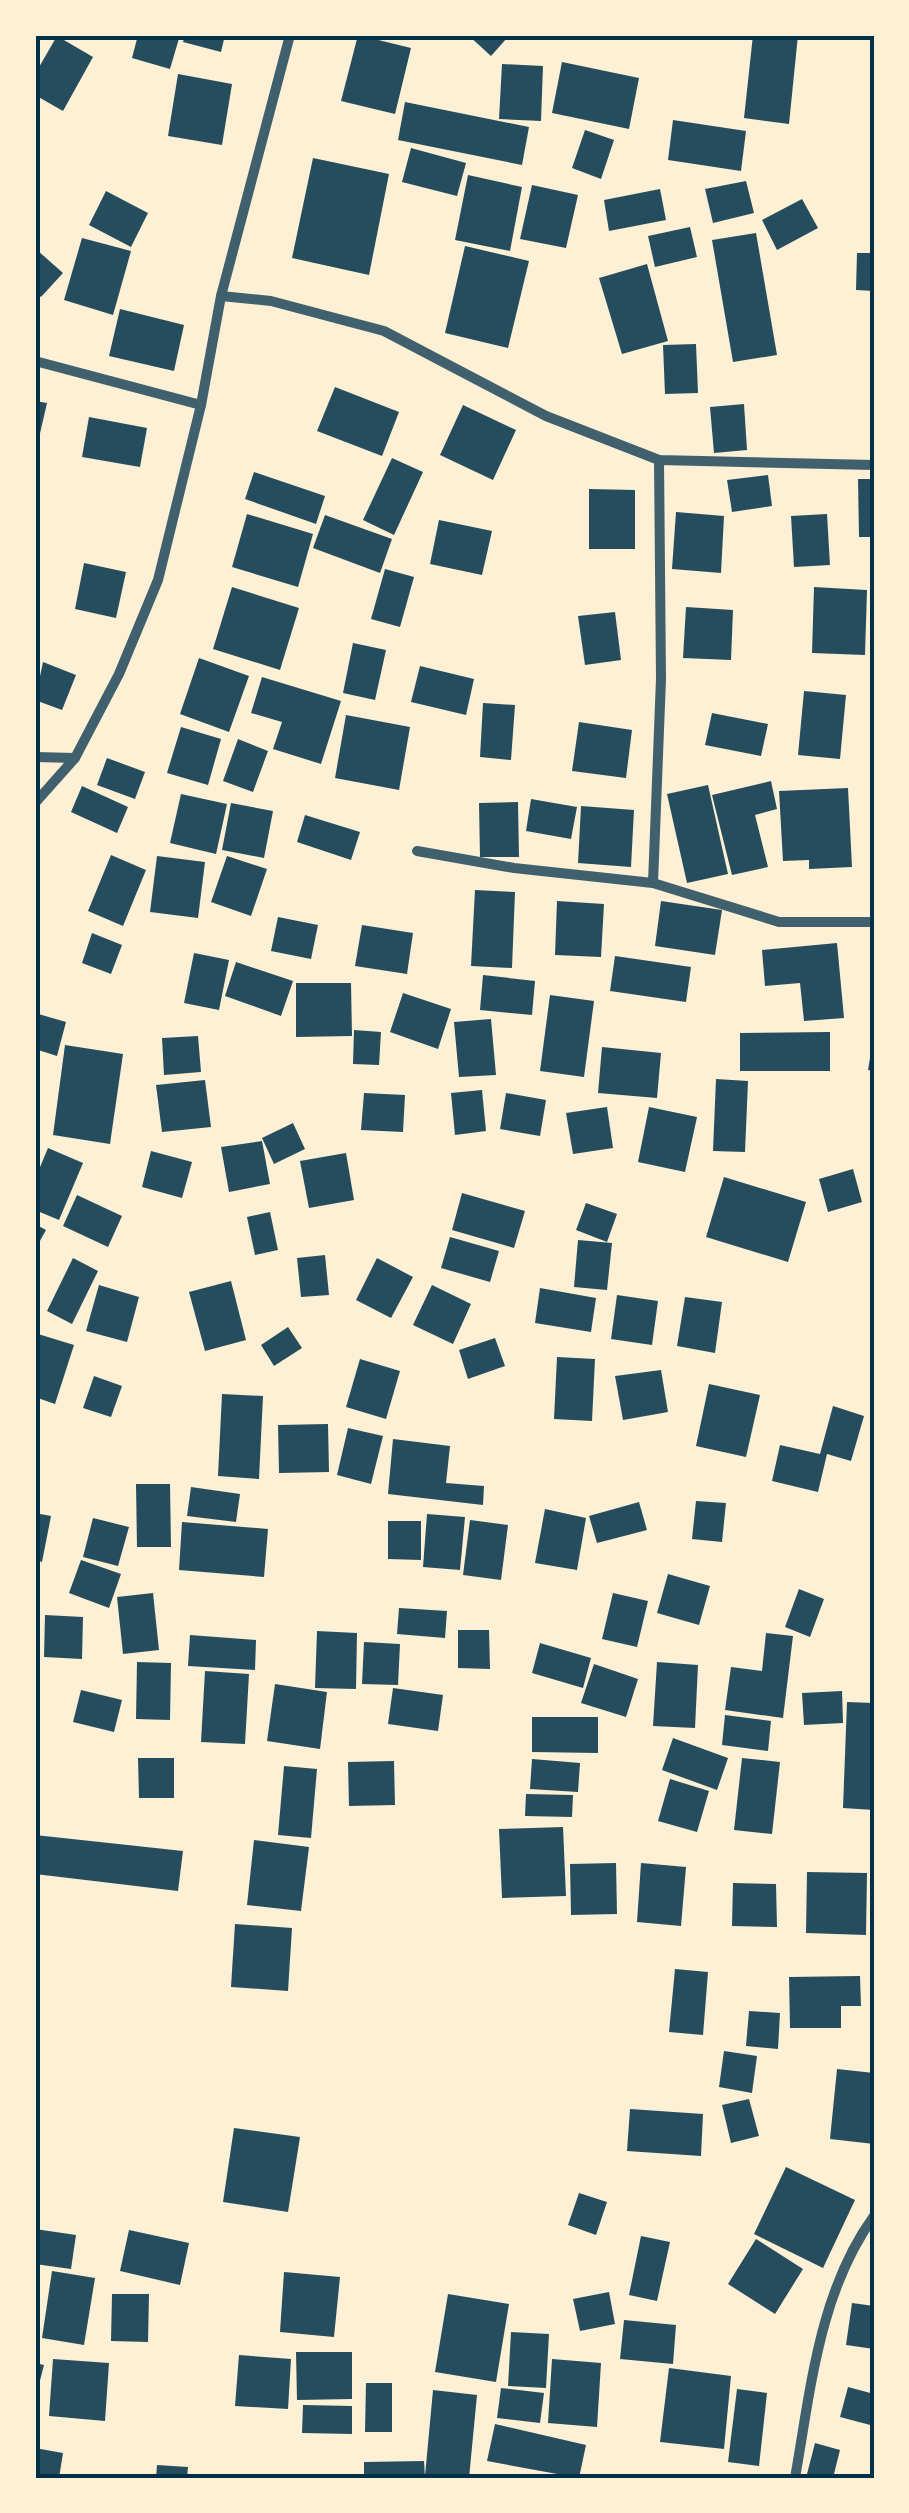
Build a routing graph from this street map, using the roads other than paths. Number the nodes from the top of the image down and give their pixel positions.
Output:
1 (290, 35) edge
2 (222, 296) junction
3 (35, 361) edge
4 (201, 405) junction
5 (659, 460) junction
6 (874, 465) edge
7 (35, 757) edge
8 (75, 758) junction
9 (35, 803) edge
10 (417, 851) dead end
11 (652, 883) junction
12 (874, 922) edge
13 (874, 2216) edge
14 (795, 2478) edge

1 - 2 street
2 - 4 street
2 - 5 street
3 - 4 street
4 - 8 street
5 - 6 street
5 - 11 street
7 - 8 street
8 - 9 street
10 - 11 street
11 - 12 street
13 - 14 street

